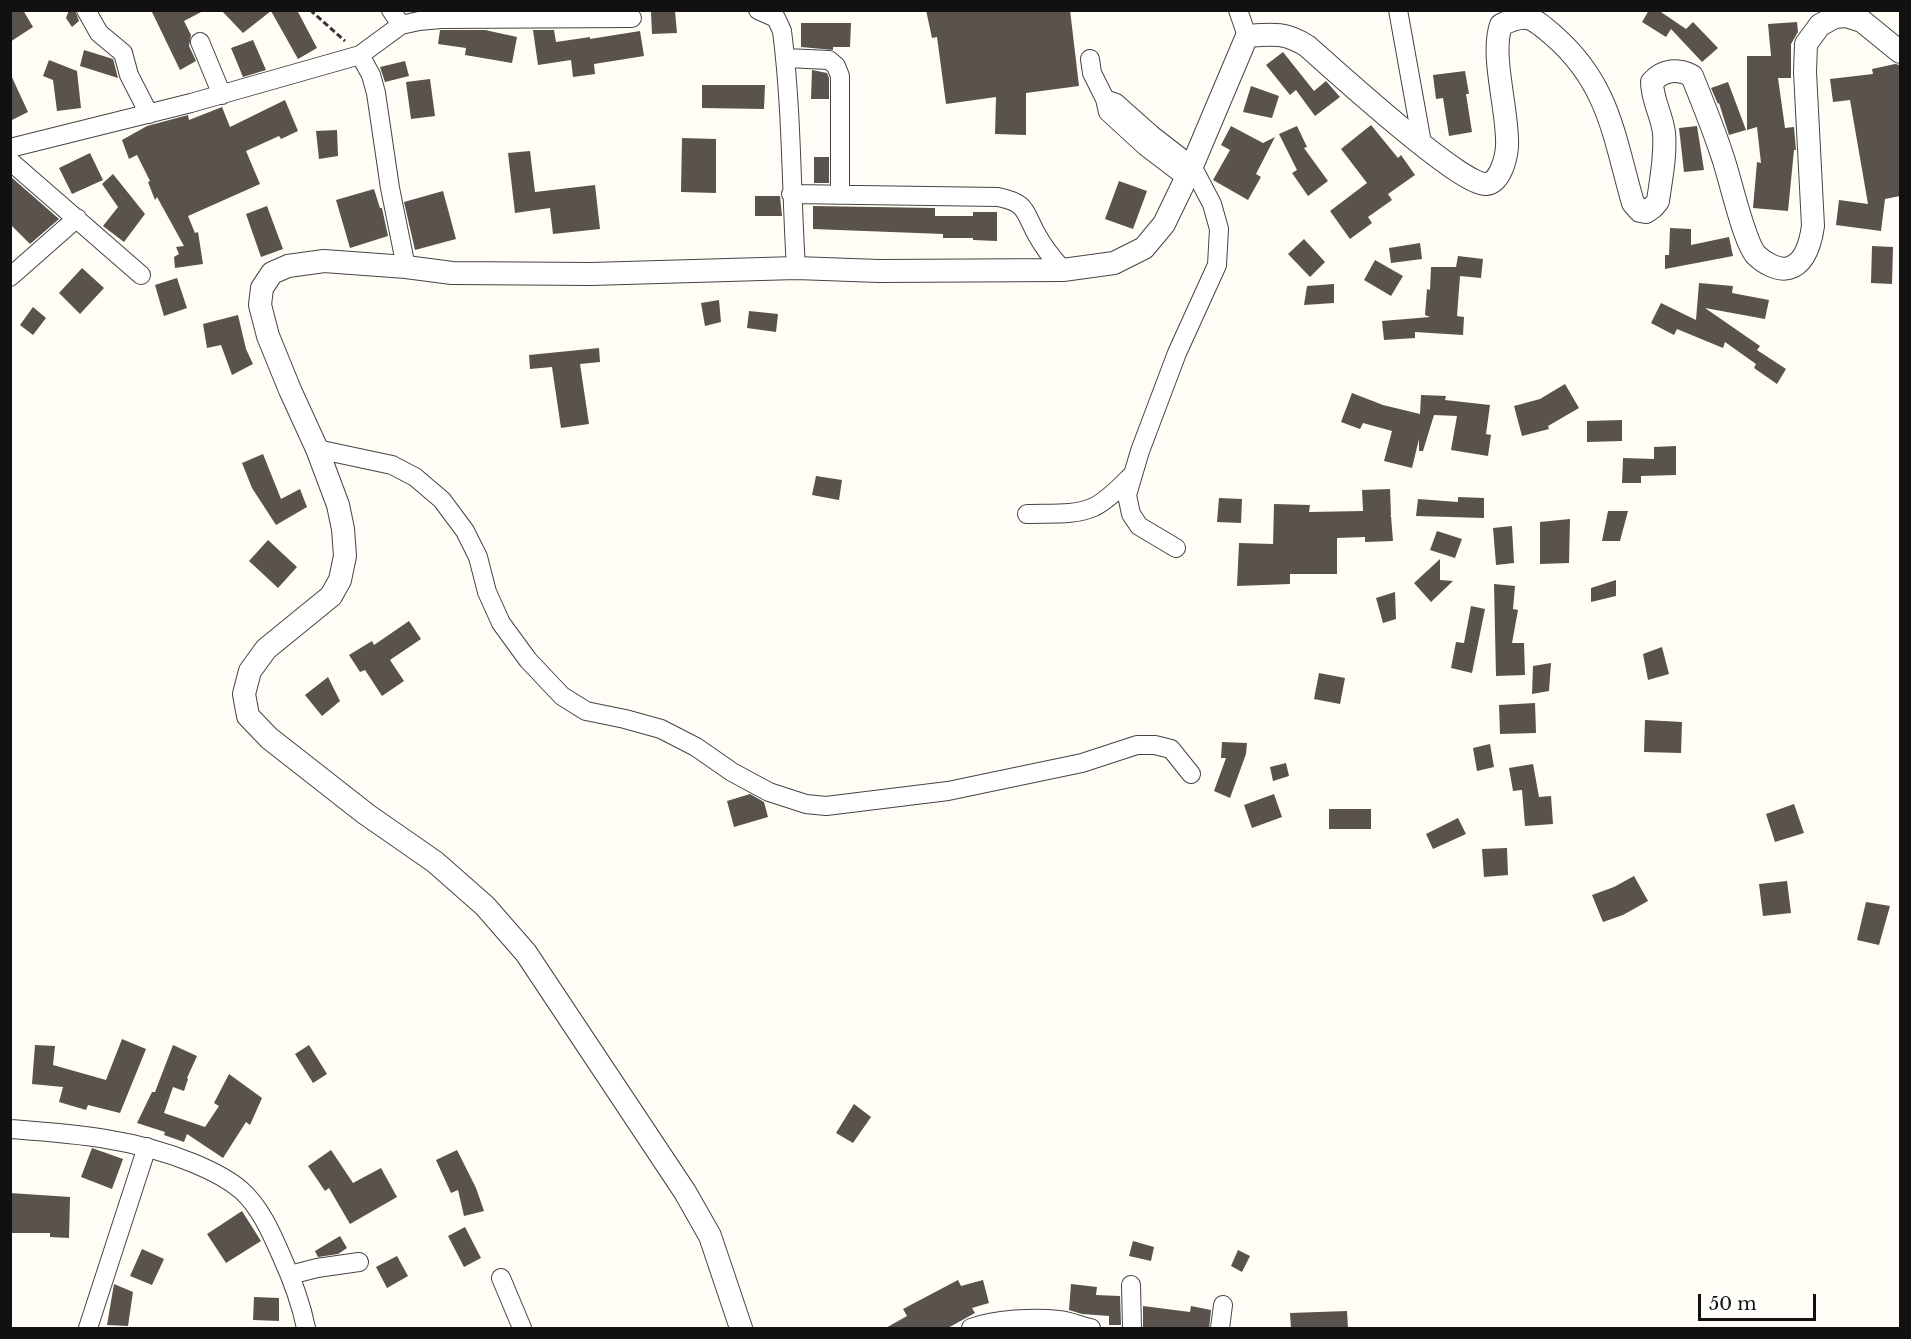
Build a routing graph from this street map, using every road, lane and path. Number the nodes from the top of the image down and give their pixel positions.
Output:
1 (86, 10) edge
2 (310, 10) edge
3 (758, 10) edge
4 (1238, 10) edge
5 (1398, 10) edge
6 (440, 15) edge
7 (541, 15) edge
8 (396, 18) edge
9 (632, 18) dead end
10 (1247, 36) junction
11 (200, 42) dead end
12 (1900, 52) edge
13 (360, 55) junction
14 (786, 58) junction
15 (1090, 59) dead end
16 (222, 95) junction
17 (149, 114) junction
18 (1422, 143) junction
19 (10, 148) edge
20 (10, 161) edge
21 (1192, 173) junction
22 (791, 194) junction
23 (840, 195) junction
24 (77, 218) junction
25 (406, 267) junction
26 (796, 268) junction
27 (1063, 270) junction
28 (141, 275) dead end
29 (10, 277) edge
30 (317, 449) junction
31 (1131, 476) junction
32 (1028, 514) dead end
33 (1176, 548) dead end
34 (1191, 774) dead end
35 (10, 1129) edge
36 (147, 1147) junction
37 (359, 1262) dead end
38 (290, 1275) junction
39 (501, 1278) dead end
40 (1131, 1285) dead end
41 (1223, 1305) dead end
42 (88, 1329) edge
43 (306, 1329) edge
44 (522, 1329) edge
45 (741, 1329) edge
46 (971, 1329) edge
47 (1091, 1329) edge
48 (1132, 1329) edge
49 (1220, 1329) edge

1 - 17 street
2 - 13 path
3 - 14 street
4 - 10 street
5 - 18 street
6 - 7 street
6 - 8 street
7 - 9 street
8 - 13 street
10 - 18 street
10 - 21 street
11 - 16 street
12 - 18 street
13 - 16 street
13 - 25 street
14 - 22 street
14 - 23 street
15 - 21 street
16 - 17 street
17 - 19 street
20 - 24 street
21 - 27 street
21 - 31 street
22 - 23 street
22 - 26 street
23 - 27 street
24 - 28 street
24 - 29 street
25 - 26 street
25 - 30 street
26 - 27 street
30 - 34 street
30 - 45 street
31 - 32 street
31 - 33 street
35 - 36 street
36 - 38 street
36 - 42 street
37 - 38 street
38 - 43 street
39 - 44 street
40 - 48 street
41 - 49 street
46 - 47 street

